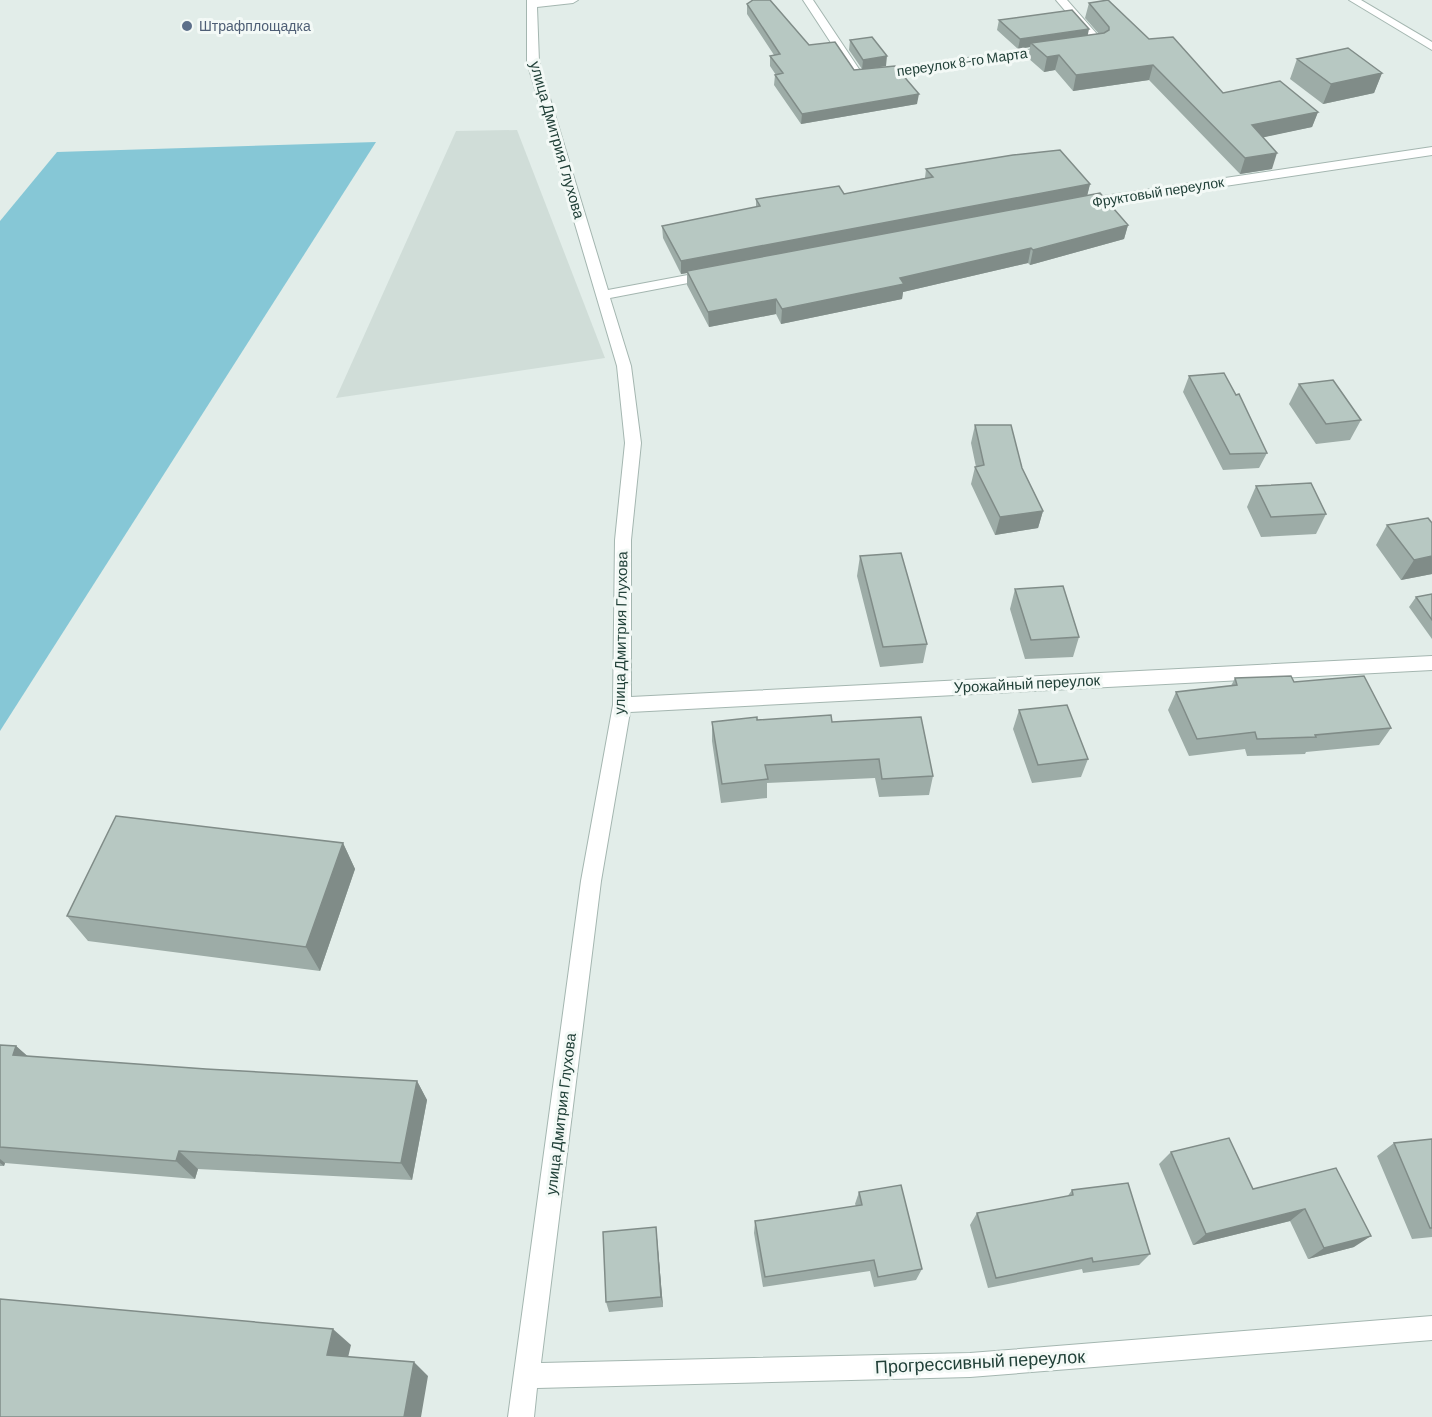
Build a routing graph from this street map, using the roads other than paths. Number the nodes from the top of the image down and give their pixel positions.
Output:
1 (573, 0) edge
2 (808, 0) edge
3 (1061, 0) edge
4 (1354, 0) edge
5 (532, 3) edge
6 (1432, 47) edge
7 (1432, 151) edge
8 (1071, 205) edge
9 (720, 273) edge
10 (603, 295) junction
11 (1432, 663) edge
12 (622, 705) junction
13 (1432, 1328) edge
14 (527, 1376) junction
15 (521, 1417) edge

1 - 5 street
2 - 3 street, переулок 8-го Марта
4 - 6 street
5 - 10 street, улица Дмитрия Глухова
7 - 8 street, Фруктовый переулок
9 - 10 street
10 - 12 street, улица Дмитрия Глухова
11 - 12 street, Урожайный переулок
12 - 14 street, улица Дмитрия Глухова
13 - 14 street, Прогрессивный переулок
14 - 15 street, улица Дмитрия Глухова

